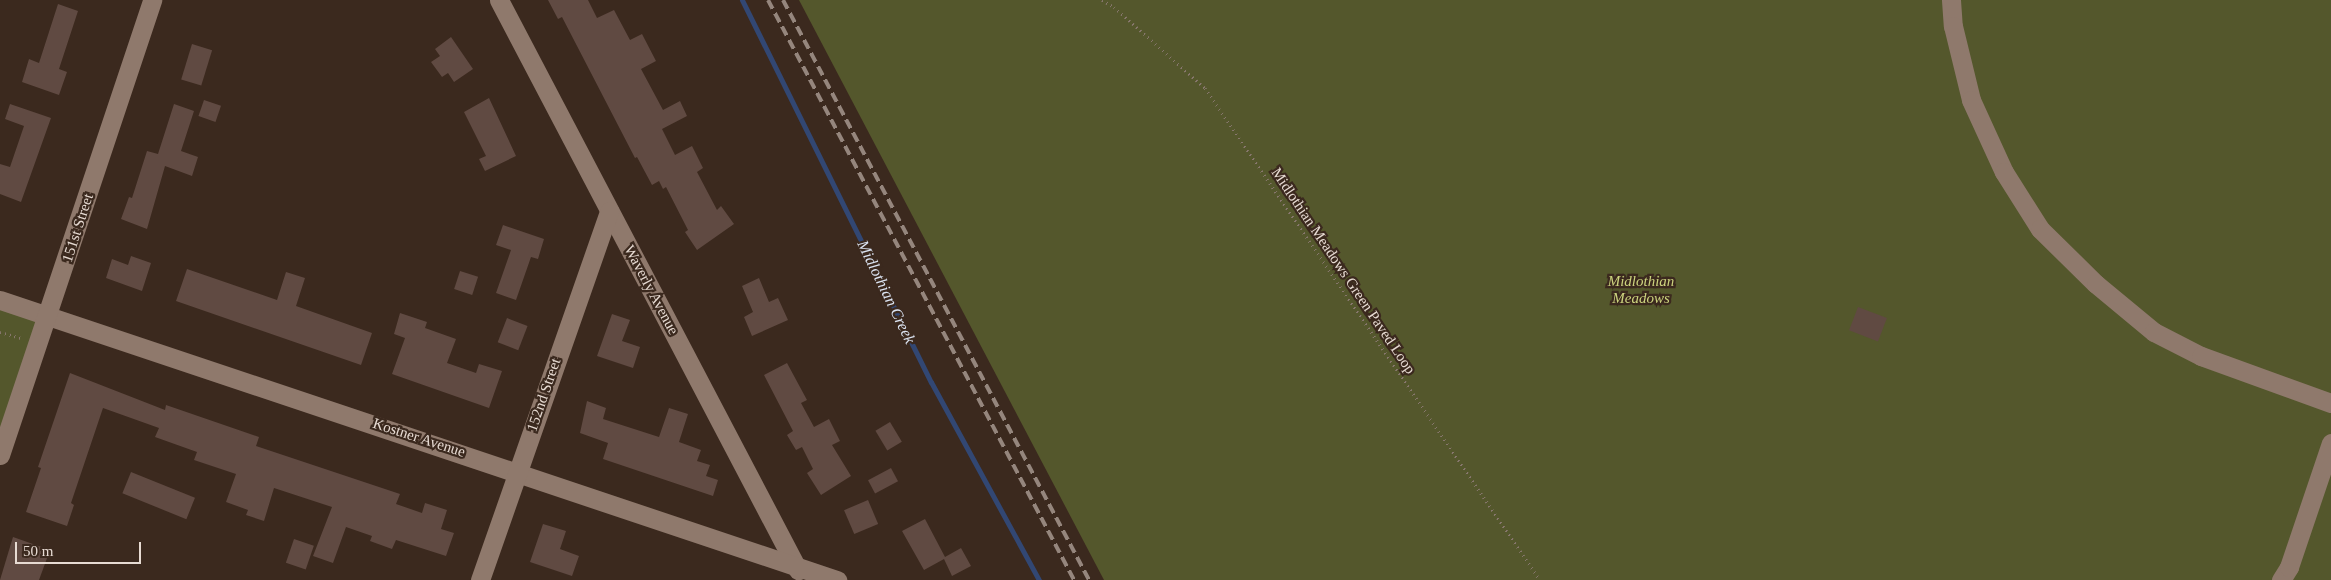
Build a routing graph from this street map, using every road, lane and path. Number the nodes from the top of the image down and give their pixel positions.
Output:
1 (152, 0) edge
2 (499, 0) edge
3 (1102, 0) edge
4 (1951, 0) edge
5 (609, 211) junction
6 (0, 300) edge
7 (49, 316) junction
8 (2331, 403) edge
9 (2331, 443) edge
10 (0, 455) edge
11 (517, 471) junction
12 (800, 573) edge
13 (480, 580) edge
14 (837, 580) edge
15 (1540, 580) edge
16 (2281, 580) edge

1 - 7 street, 151st Street
2 - 5 street, Waverly Avenue
3 - 15 path, Midlothian Meadows Green Paved Loop
4 - 8 street
5 - 11 street, 152nd Street
5 - 12 street, Waverly Avenue
6 - 7 street, Kostner Avenue
7 - 10 street, 151st Street
7 - 11 street, Kostner Avenue
9 - 16 street
11 - 12 street, Kostner Avenue
11 - 13 street, 152nd Street
12 - 14 street, Kostner Avenue

